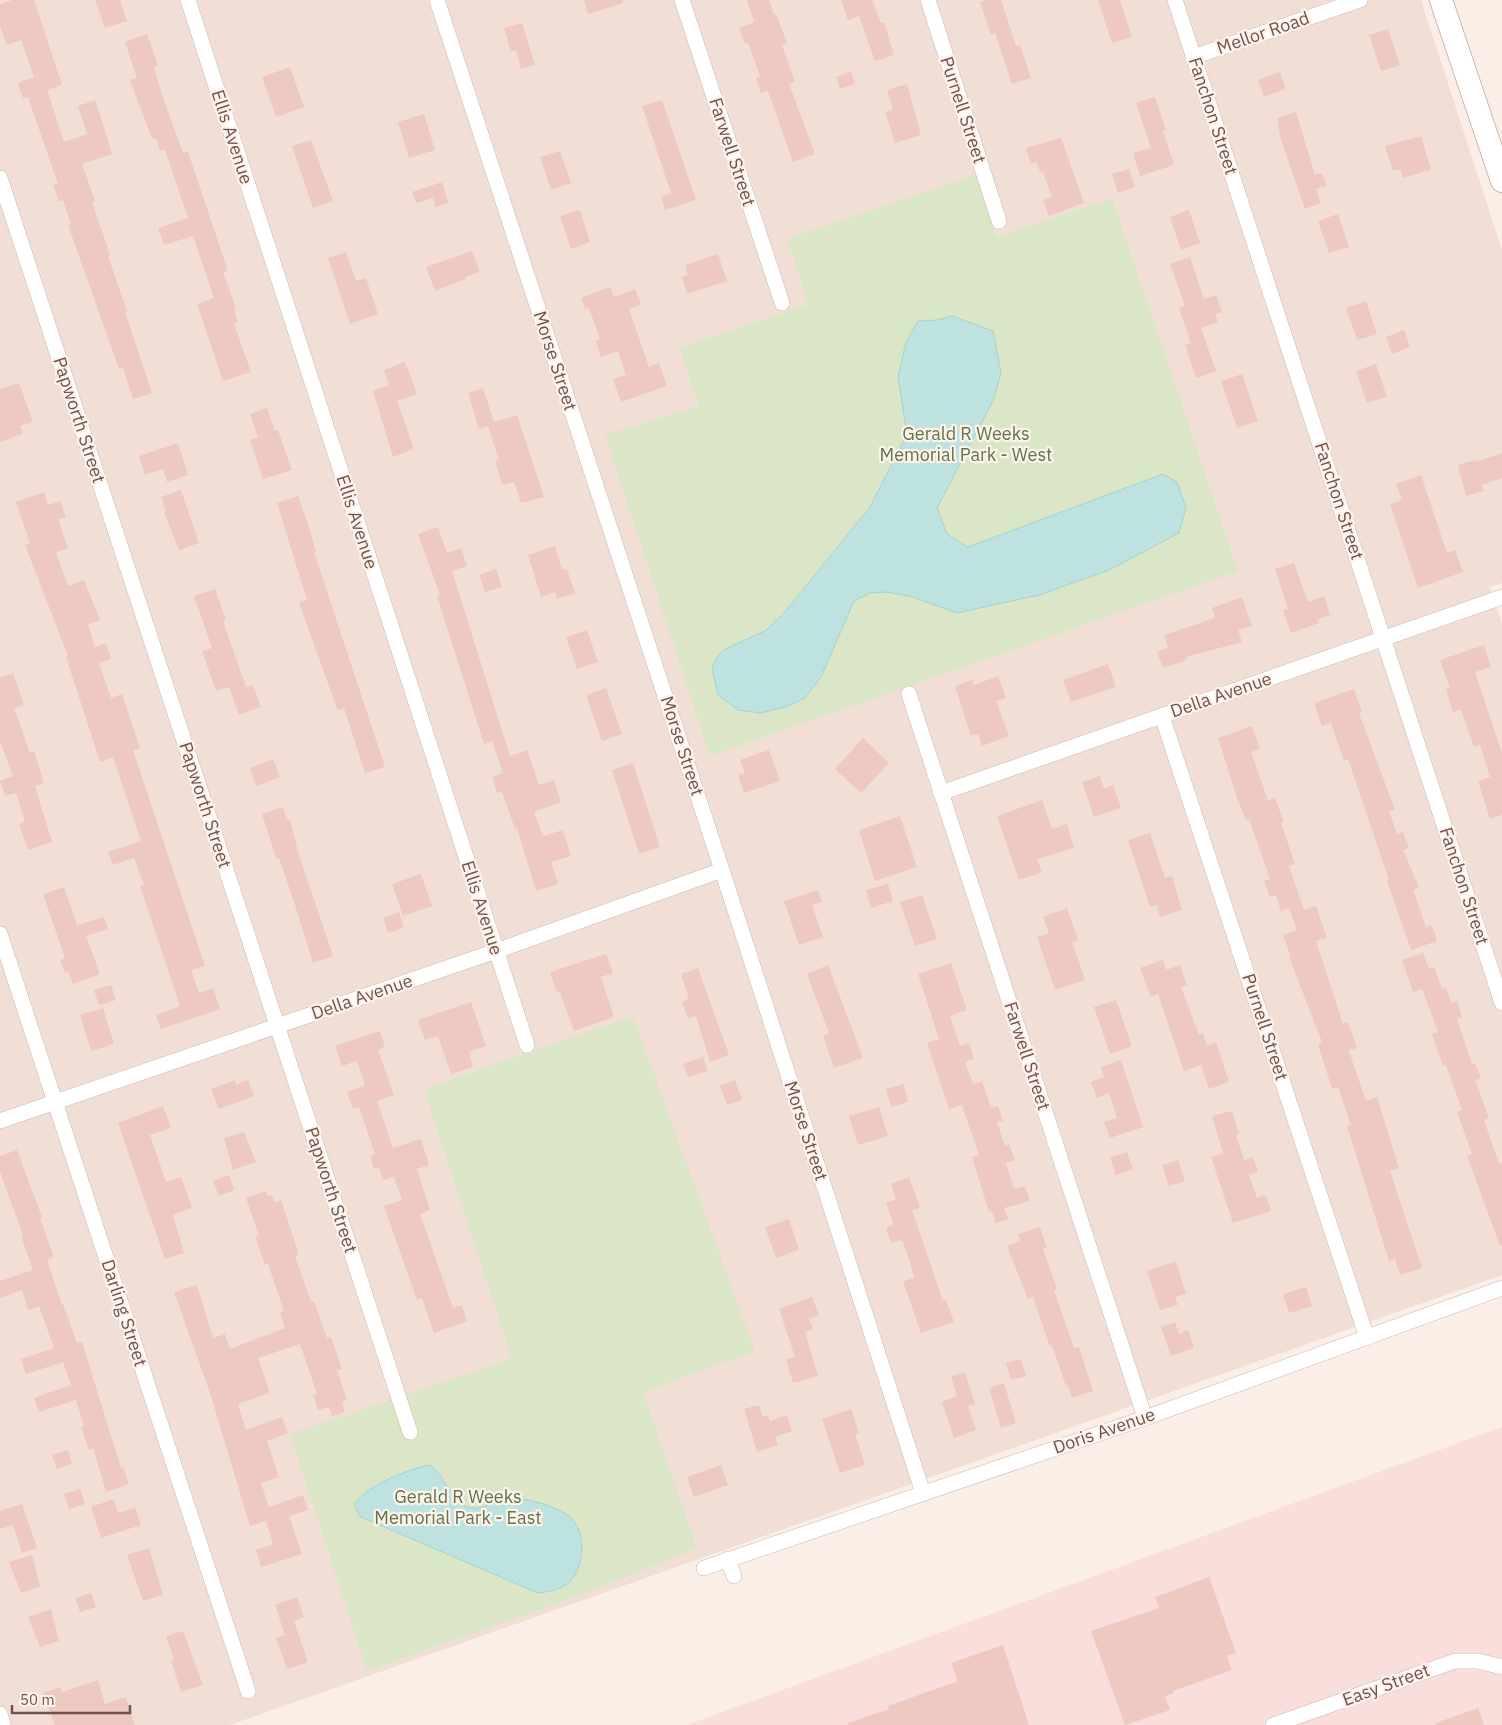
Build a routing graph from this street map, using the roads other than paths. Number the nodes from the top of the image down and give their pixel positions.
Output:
1 (188, 0) edge
2 (437, 0) edge
3 (682, 0) edge
4 (928, 0) edge
5 (1175, 0) edge
6 (1360, 0) edge
7 (1441, 0) edge
8 (1194, 57) junction
9 (0, 178) edge
10 (1502, 180) edge
11 (999, 220) dead end
12 (782, 303) dead end
13 (1502, 597) edge
14 (1384, 638) junction
15 (909, 694) dead end
16 (1162, 716) junction
17 (941, 793) junction
18 (722, 870) junction
19 (0, 934) edge
20 (496, 951) junction
21 (1502, 1003) edge
22 (278, 1026) junction
23 (526, 1045) dead end
24 (54, 1102) junction
25 (0, 1121) edge
26 (1502, 1288) edge
27 (1367, 1338) junction
28 (1145, 1418) junction
29 (410, 1432) dead end
30 (923, 1492) junction
31 (728, 1559) junction
32 (704, 1568) dead end
33 (734, 1576) dead end
34 (1502, 1667) edge
35 (248, 1691) dead end
36 (0, 1714) edge
37 (3, 1725) edge
38 (1273, 1725) edge

1 - 20 street, Ellis Avenue
2 - 18 street, Morse Street
3 - 12 street, Farwell Street
4 - 11 street, Purnell Street
5 - 8 street, Fanchon Street
6 - 8 street, Mellor Road
7 - 10 main road
8 - 14 street, Fanchon Street
9 - 22 street, Papworth Street
13 - 14 street, Della Avenue
14 - 16 street, Della Avenue
14 - 21 street, Fanchon Street
15 - 17 street, Farwell Street
16 - 17 street, Della Avenue
16 - 27 street, Purnell Street
17 - 28 street, Farwell Street
18 - 20 street, Della Avenue
18 - 30 street, Morse Street
19 - 24 street, Darling Street
20 - 22 street, Della Avenue
20 - 23 street, Ellis Avenue
22 - 24 street, Della Avenue
22 - 29 street, Papworth Street
24 - 25 street, Della Avenue
24 - 35 street, Darling Street
26 - 27 street, Doris Avenue
27 - 28 street, Doris Avenue
28 - 30 street, Doris Avenue
30 - 31 street, Doris Avenue
31 - 32 street, Doris Avenue
31 - 33 street
34 - 38 street, Easy Street
36 - 37 street

